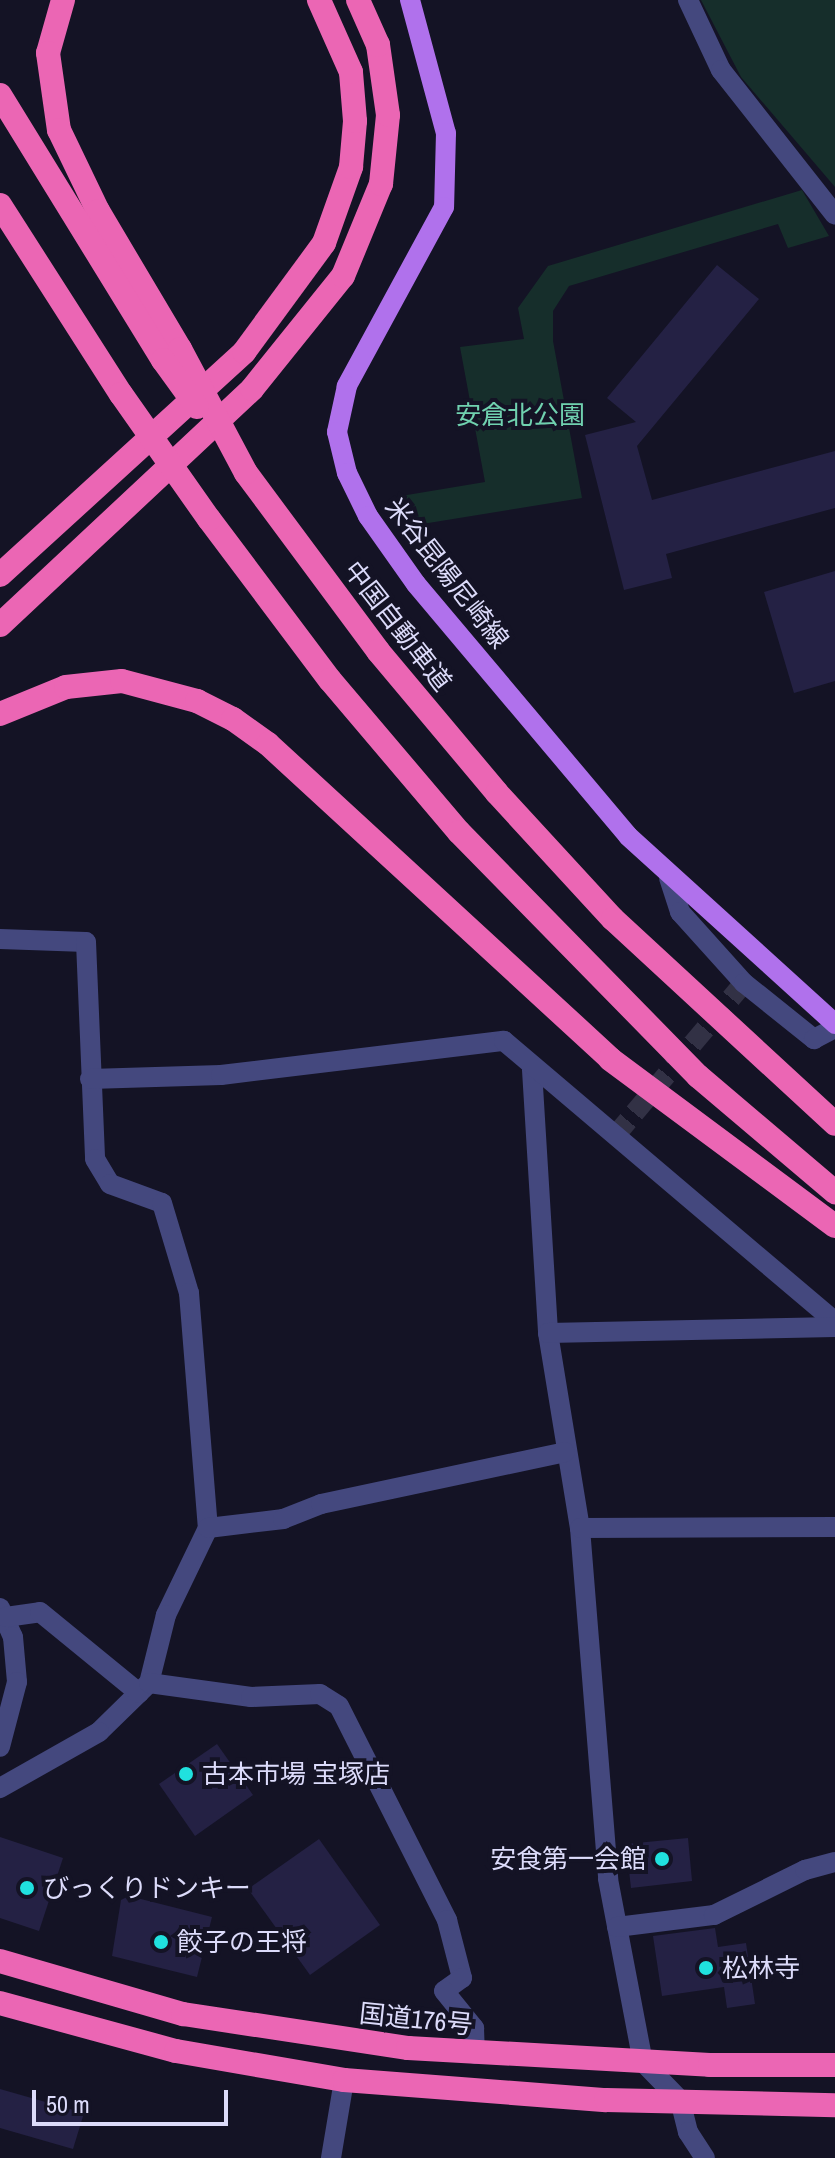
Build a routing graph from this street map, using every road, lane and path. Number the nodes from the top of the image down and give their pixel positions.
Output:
1 (63, 0) edge
2 (319, 0) edge
3 (358, 0) edge
4 (410, 0) edge
5 (688, 0) edge
6 (0, 95) edge
7 (0, 205) edge
8 (835, 215) edge
9 (171, 354) junction
10 (0, 575) edge
11 (0, 625) edge
12 (0, 714) edge
13 (669, 878) junction
14 (0, 939) edge
15 (832, 1016) edge
16 (532, 1070) junction
17 (90, 1079) junction
18 (835, 1124) edge
19 (835, 1192) edge
20 (835, 1226) edge
21 (835, 1325) edge
22 (548, 1333) junction
23 (565, 1452) junction
24 (835, 1527) edge
25 (208, 1528) junction
26 (580, 1528) junction
27 (3, 1612) edge
28 (144, 1688) junction
29 (0, 1747) edge
30 (0, 1788) edge
31 (835, 1862) edge
32 (617, 1927) junction
33 (0, 1961) edge
34 (0, 2003) edge
35 (475, 2054) junction
36 (643, 2062) junction
37 (835, 2065) edge
38 (344, 2080) junction
39 (680, 2100) junction
40 (835, 2105) edge
41 (331, 2158) edge
42 (705, 2158) edge

1 - 9 highway
2 - 10 highway
3 - 11 highway
4 - 13 main road, 米谷昆陽尼崎線
5 - 8 street
6 - 9 highway, 中国自動車道
7 - 19 highway, bridge
9 - 18 highway, 中国自動車道, bridge
12 - 20 highway
13 - 15 main road, 米谷昆陽尼崎線
13 - 15 street
14 - 17 street
16 - 17 street
16 - 21 street
16 - 22 street
17 - 25 street
21 - 22 street
22 - 23 street
23 - 25 street
23 - 26 street
24 - 26 street
25 - 28 street
26 - 32 street
27 - 28 street
27 - 29 street
28 - 30 street
28 - 35 street
31 - 32 street
32 - 36 street
33 - 35 highway, 国道176号
34 - 38 highway
35 - 36 highway, 国道176号
36 - 37 highway, 国道176号
36 - 39 street
38 - 39 highway
38 - 41 street
39 - 40 highway
39 - 42 street

